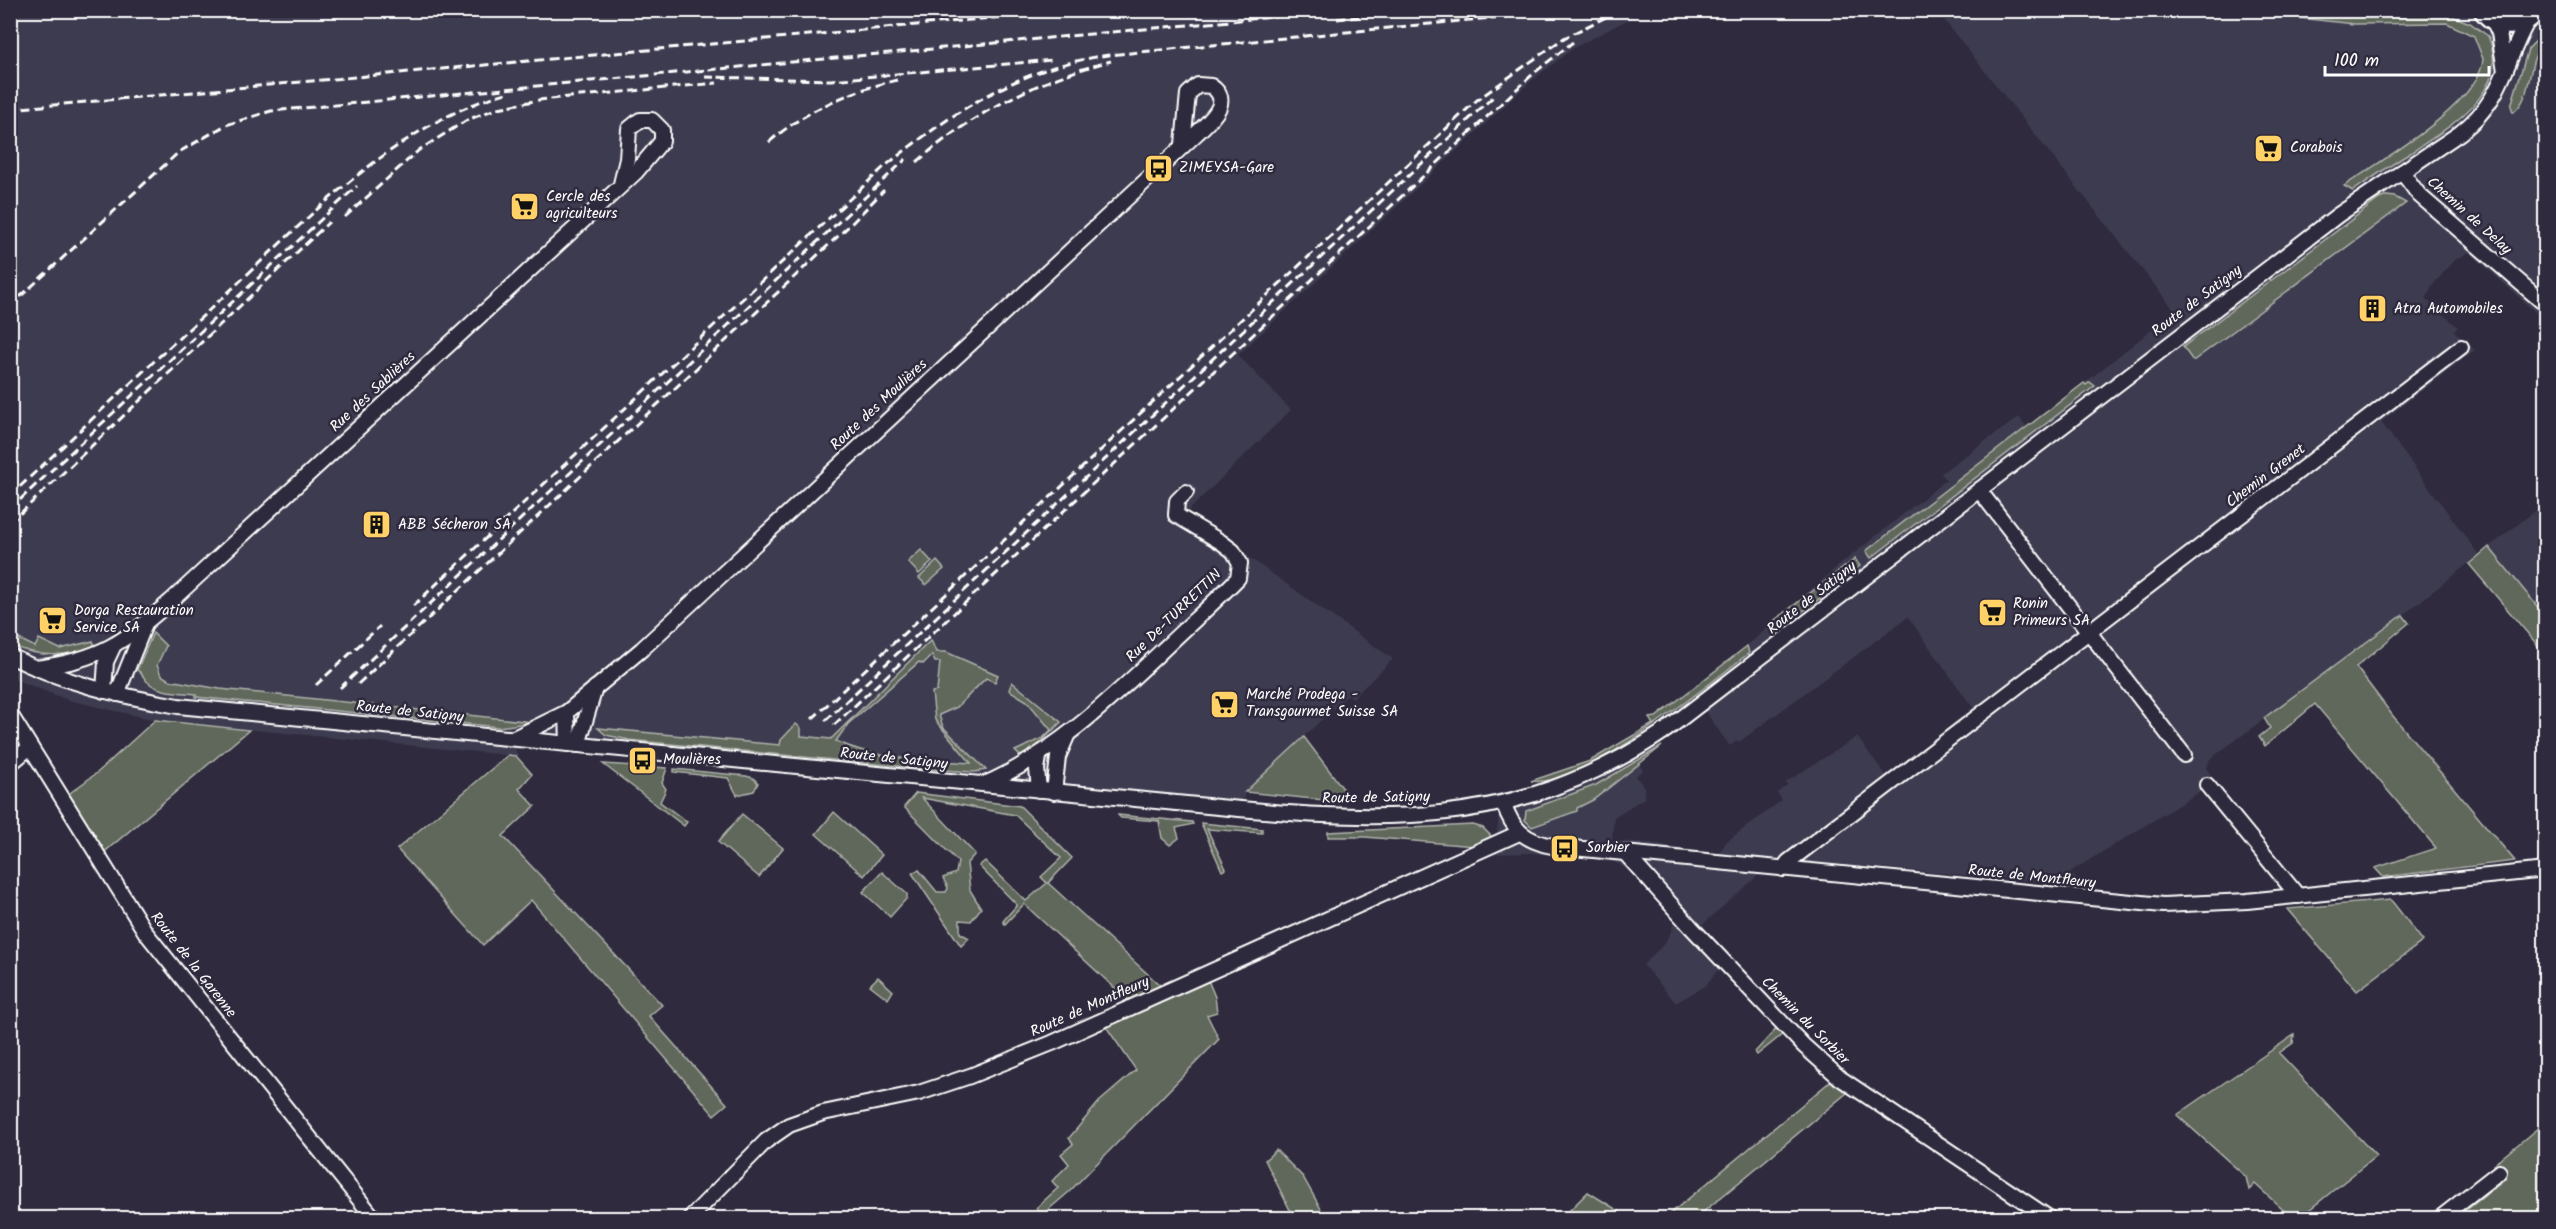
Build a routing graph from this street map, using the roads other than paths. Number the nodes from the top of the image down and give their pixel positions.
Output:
1 (2484, 15) edge
2 (2536, 15) edge
3 (2505, 71) junction
4 (1183, 144) dead end
5 (2402, 171) junction
6 (621, 184) dead end
7 (2544, 300) edge
8 (2461, 347) dead end
9 (1979, 490) junction
10 (1186, 492) dead end
11 (147, 622) junction
12 (2090, 632) junction
13 (113, 647) junction
14 (10, 656) edge
15 (35, 668) junction
16 (596, 688) junction
17 (110, 692) junction
18 (567, 712) junction
19 (10, 714) edge
20 (1068, 734) junction
21 (511, 739) junction
22 (573, 745) junction
23 (30, 747) junction
24 (2184, 755) dead end
25 (1039, 757) junction
26 (10, 764) edge
27 (983, 785) junction
28 (2207, 785) dead end
29 (1047, 791) junction
30 (1504, 804) junction
31 (1519, 833) junction
32 (1626, 854) junction
33 (1783, 869) junction
34 (2546, 870) edge
35 (2298, 896) junction
36 (2499, 1172) dead end
37 (374, 1218) edge
38 (690, 1218) edge
39 (2049, 1218) edge
40 (2440, 1218) edge

1 - 2 main road
1 - 3 street
2 - 3 street, Route de Satigny
3 - 5 street, Route de Satigny
4 - 16 street, Route des Moulières
5 - 7 street, Chemin de Delay
5 - 9 street, Route de Satigny
6 - 11 street, Rue des Sablières
8 - 12 street, Chemin Grenet
9 - 12 street
9 - 30 street, Route de Satigny
10 - 20 street, Rue De-TURRETTIN
11 - 13 street, Rue des Sablières
11 - 17 street, Rue des Sablières
12 - 24 street
12 - 33 street, Chemin Grenet
13 - 15 street, Rue des Sablières
13 - 17 street
14 - 15 street, Route de Satigny
15 - 17 street, Route de Satigny
16 - 18 street, Route des Moulières
16 - 22 street
17 - 21 street, Route de Satigny
18 - 21 street
18 - 22 street
19 - 23 street, Route de la Garenne
20 - 25 street, Rue De-TURRETTIN
20 - 29 street, Rue De-TURRETTIN
21 - 22 street, Route de Satigny
22 - 27 street, Route de Satigny
23 - 26 street
23 - 37 street, Route de la Garenne
25 - 27 street, Rue De-TURRETTIN
25 - 29 street
27 - 29 street, Route de Satigny
28 - 35 street
29 - 30 street, Route de Satigny
30 - 31 street
31 - 32 street, Route de Montfleury
31 - 38 street, Route de Montfleury
32 - 33 street, Route de Montfleury
32 - 39 street, Chemin du Sorbier
33 - 35 street, Route de Montfleury
34 - 35 street, Route de Montfleury
36 - 40 street

